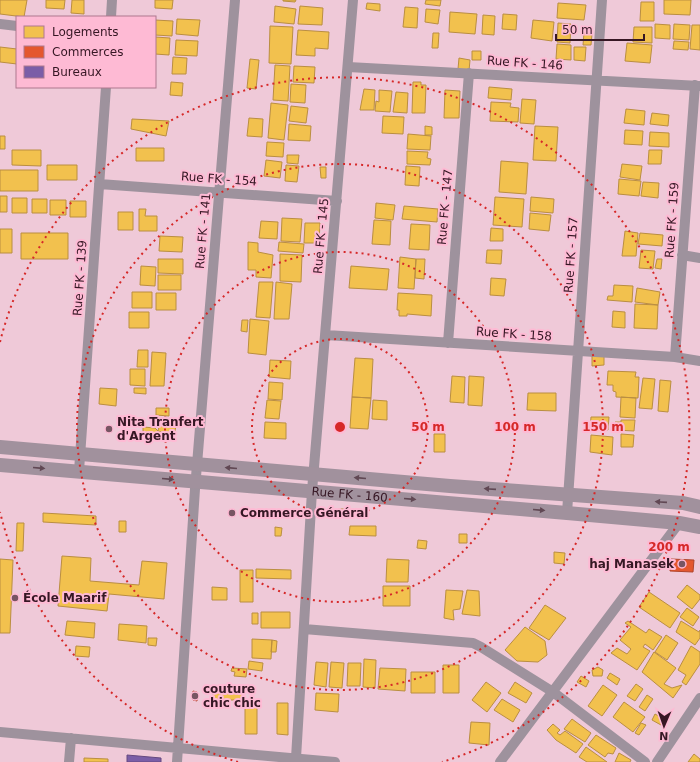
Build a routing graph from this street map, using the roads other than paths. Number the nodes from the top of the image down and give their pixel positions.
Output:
1 (112, 0) edge
2 (235, 0) edge
3 (353, 0) edge
4 (602, 0) edge
5 (111, 16) edge
6 (0, 24) edge
7 (16, 26) edge
8 (348, 67) junction
9 (469, 73) junction
10 (596, 81) junction
11 (697, 85) edge
12 (106, 88) edge
13 (99, 184) junction
14 (219, 192) junction
15 (337, 201) junction
16 (682, 255) junction
17 (700, 258) edge
18 (326, 336) junction
19 (448, 343) junction
20 (578, 351) junction
21 (675, 357) junction
22 (700, 361) edge
23 (0, 447) edge
24 (80, 454) junction
25 (0, 465) edge
26 (197, 465) junction
27 (79, 471) junction
28 (314, 474) junction
29 (197, 481) junction
30 (312, 491) junction
31 (568, 495) junction
32 (700, 507) edge
33 (566, 513) junction
34 (679, 523) junction
35 (700, 527) edge
36 (304, 629) junction
37 (553, 692) junction
38 (700, 698) edge
39 (0, 732) edge
40 (71, 738) junction
41 (178, 748) junction
42 (296, 758) junction
43 (69, 762) edge
44 (177, 762) edge
45 (334, 762) edge
46 (500, 762) edge
47 (645, 762) edge
48 (657, 762) edge

1 - 5 street
2 - 14 street, Rue FK - 141
3 - 8 street, Rue FK - 145
4 - 10 street, Rue FK - 157
6 - 7 street
8 - 9 street, Rue FK - 146
8 - 15 street, Rue FK - 145
9 - 10 street, Rue FK - 146
9 - 19 street, Rue FK - 147
10 - 11 street, Rue FK - 146
10 - 20 street, Rue FK - 157
11 - 16 street, Rue FK - 159
12 - 13 street, Rue FK - 139
13 - 14 street, Rue FK - 154
13 - 24 street, Rue FK - 139
14 - 15 street, Rue FK - 154
14 - 26 street, Rue FK - 141
15 - 18 street, Rue FK - 145
16 - 17 street
16 - 21 street, Rue FK - 159
18 - 19 street, Rue FK - 158
18 - 28 street, Rue FK - 145
19 - 20 street, Rue FK - 158
20 - 21 street, Rue FK - 158
20 - 31 street, Rue FK - 157
21 - 22 street, Rue FK - 158
23 - 24 main road, Rue FK - 160
24 - 26 main road, Rue FK - 160
24 - 27 street, Rue FK - 139
25 -> 27 main road, Rue FK - 160
28 -> 26 main road, Rue FK - 160
26 - 29 street, Rue FK - 141
27 -> 29 main road, Rue FK - 160
28 - 30 street, Rue FK - 145
31 -> 28 main road, Rue FK - 160
29 - 30 main road, Rue FK - 160
29 - 41 street, Rue FK - 141
30 -> 33 main road, Rue FK - 160
30 - 36 street, Rue FK - 145
32 -> 31 main road, Rue FK - 160
31 - 33 street, Rue FK - 157
33 - 34 main road, Rue FK - 160
34 - 35 main road, Rue FK - 160
34 - 37 street
36 - 37 street
36 - 42 street, Rue FK - 145
37 - 46 street
37 - 47 street
38 - 48 street
39 - 40 street
40 - 41 street
40 - 43 street
41 - 42 street
41 - 44 street, Rue FK - 141
42 - 45 street

